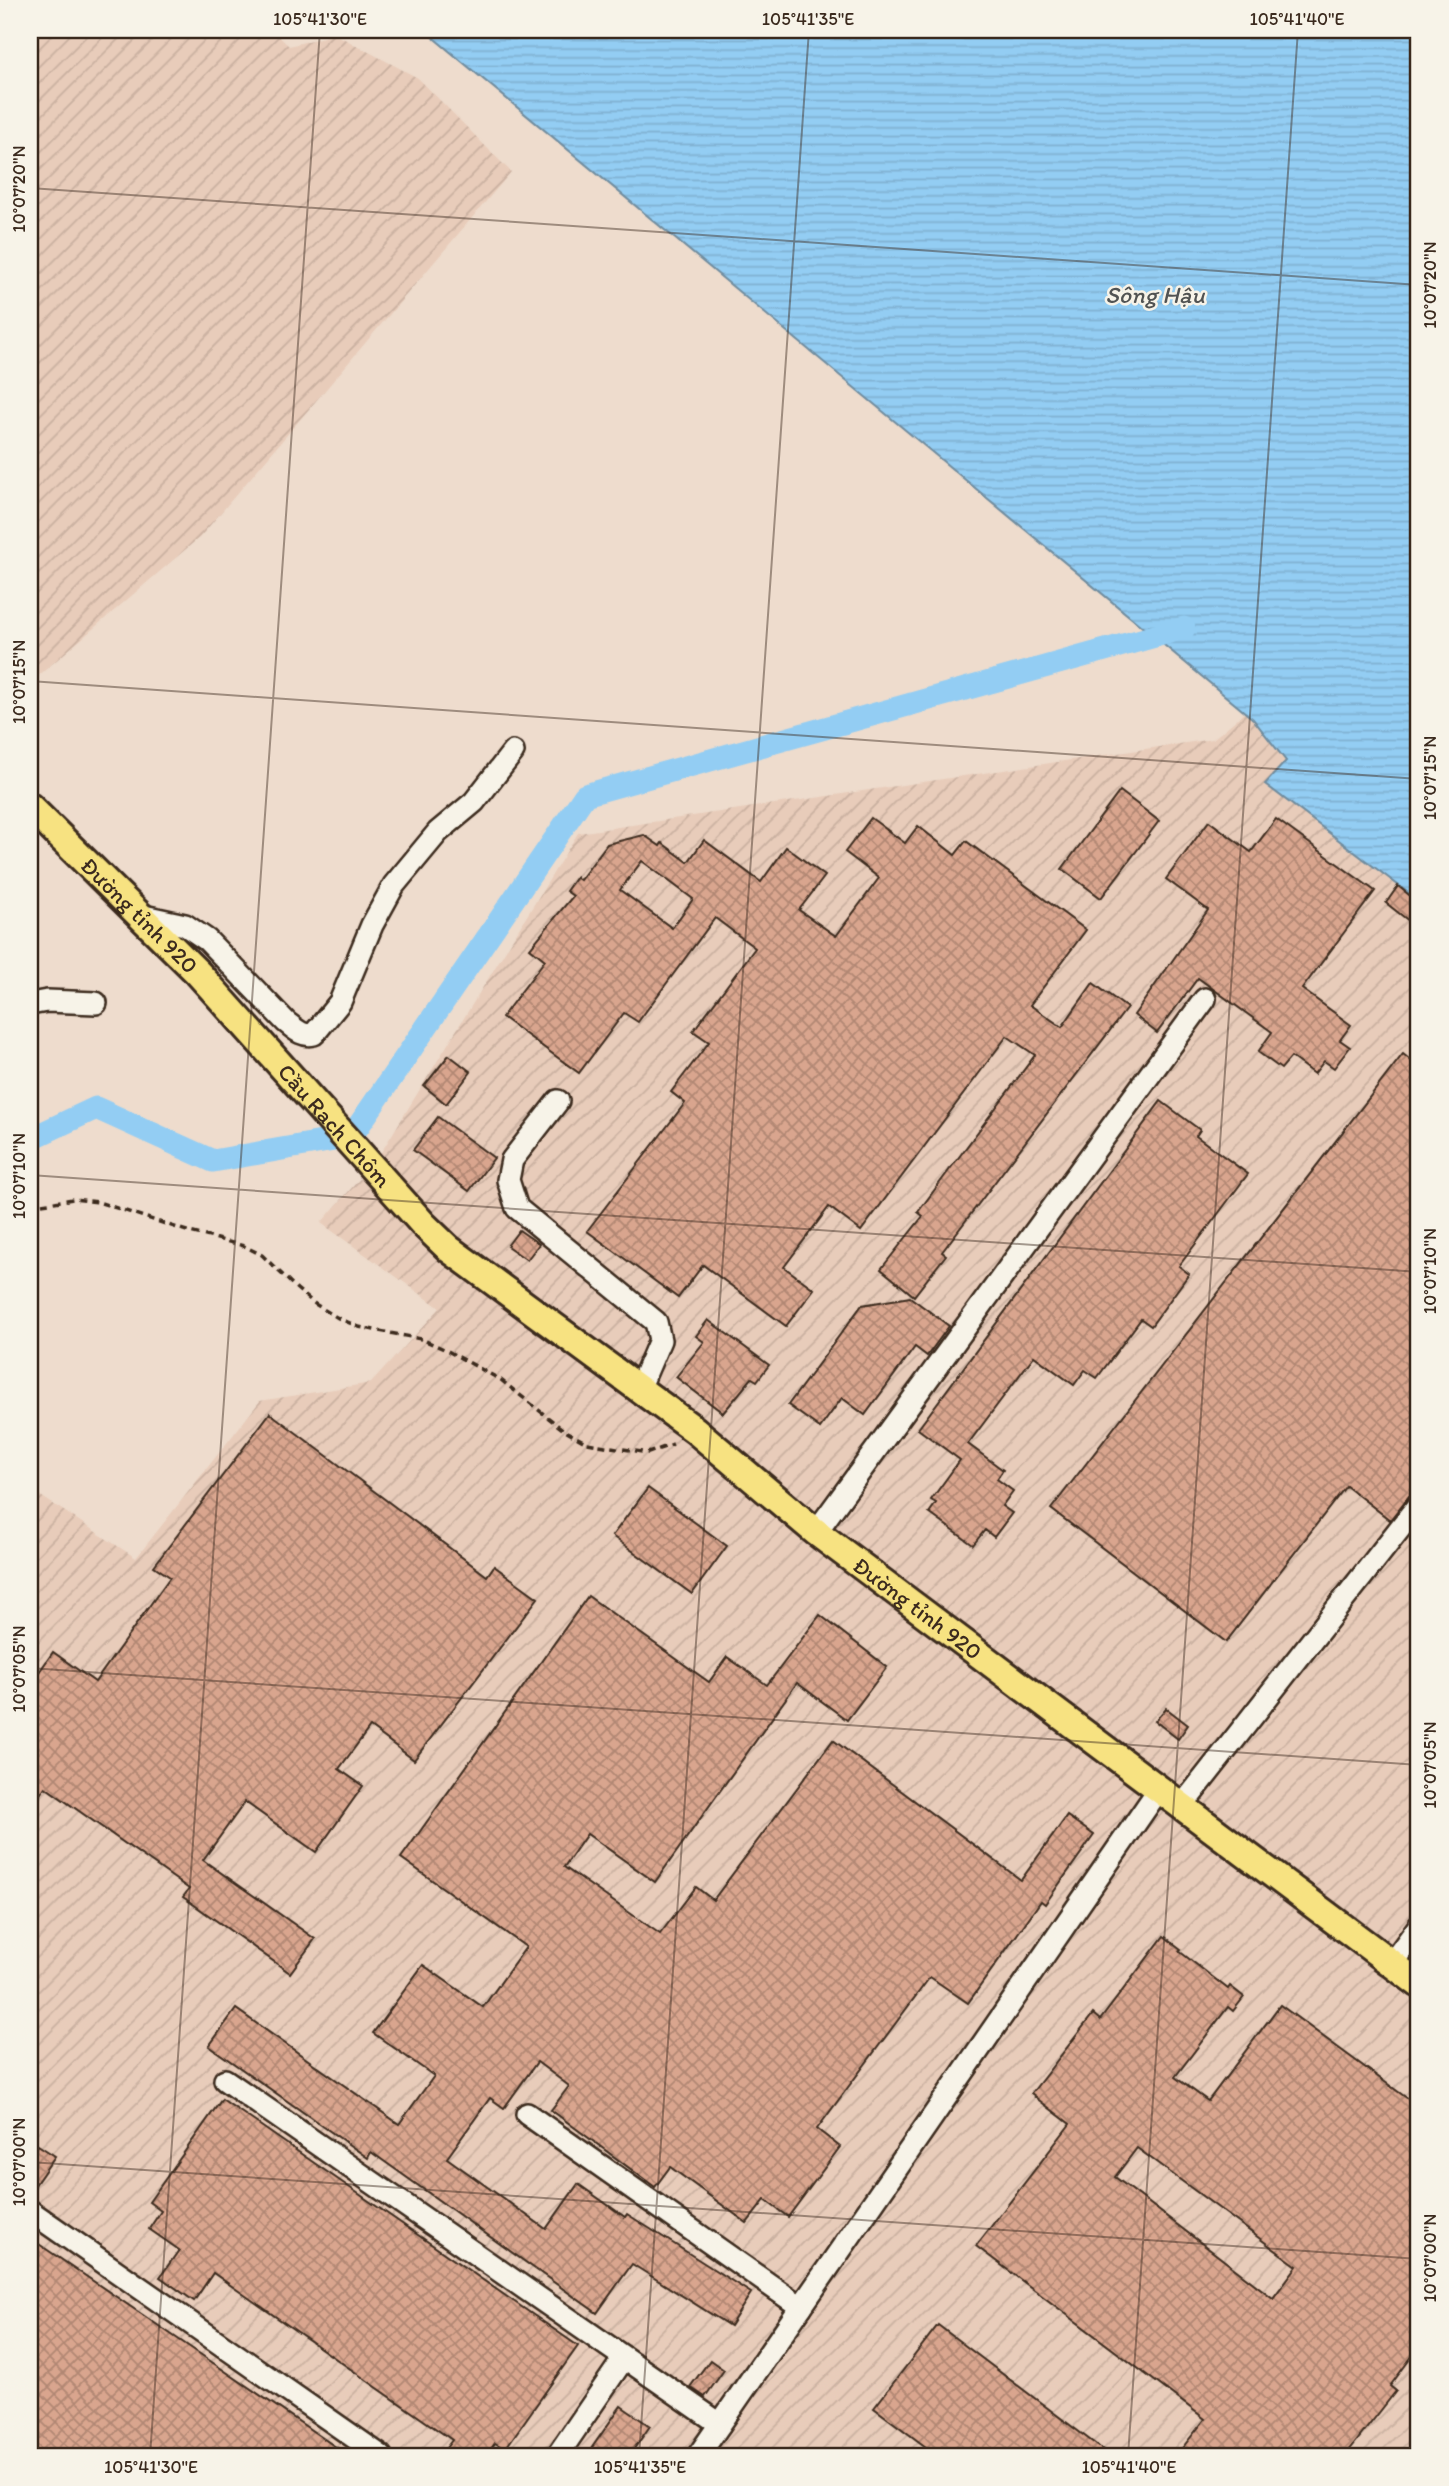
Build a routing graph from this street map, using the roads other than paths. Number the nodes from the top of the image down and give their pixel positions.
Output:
1 (513, 752) dead end
2 (30, 807) edge
3 (139, 915) junction
4 (1205, 999) dead end
5 (96, 1003) dead end
6 (30, 1004) edge
7 (246, 1026) joint
8 (558, 1101) dead end
9 (423, 1223) joint
10 (639, 1388) junction
11 (1419, 1504) edge
12 (816, 1532) junction
13 (1159, 1789) junction
14 (1182, 1806) junction
15 (1419, 1926) edge
16 (1392, 1963) junction
17 (1419, 1984) edge
18 (226, 2080) dead end
19 (527, 2114) dead end
20 (30, 2211) edge
21 (801, 2307) junction
22 (624, 2358) junction
23 (720, 2424) junction
24 (381, 2456) edge
25 (557, 2456) edge
26 (698, 2456) edge

1 - 3 street
2 - 3 main road, Đường tỉnh 920
3 - 7 main road, Đường tỉnh 920
4 - 12 street
5 - 6 street
7 - 9 main road, Cầu Rạch Chôm
8 - 10 street
9 - 10 main road, Đường tỉnh 920
10 - 12 main road, Đường tỉnh 920
11 - 14 street
12 - 13 main road, Đường tỉnh 920
13 - 14 main road, Đường tỉnh 920
13 - 21 street
14 - 16 main road, Đường tỉnh 920
15 - 16 street
16 - 17 main road, Đường tỉnh 920
18 - 22 street
19 - 21 street
20 - 24 street
21 - 23 street
22 - 23 street
22 - 25 street
23 - 26 street

